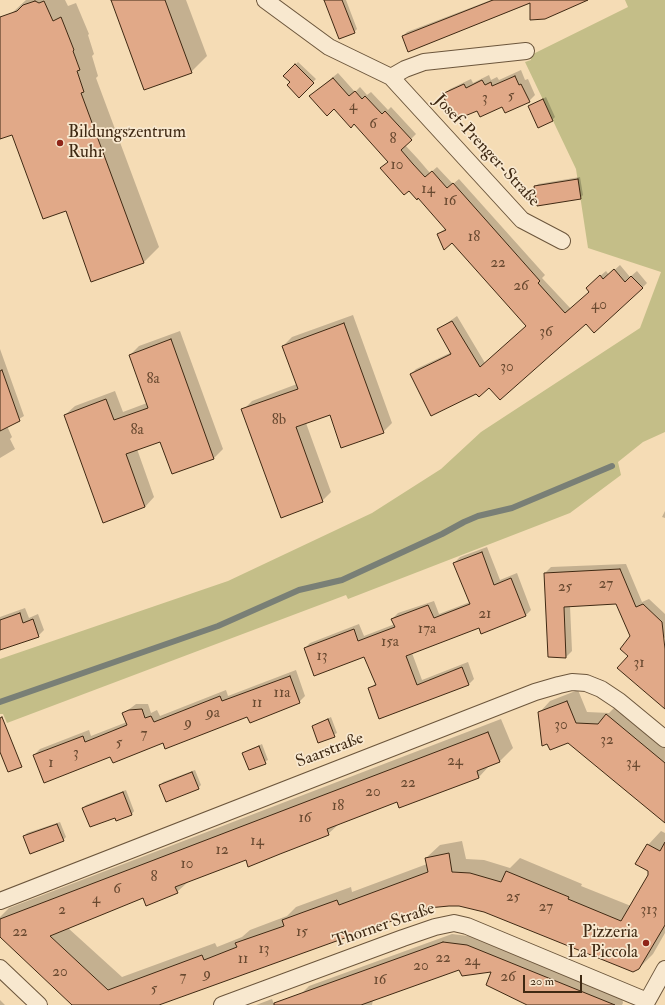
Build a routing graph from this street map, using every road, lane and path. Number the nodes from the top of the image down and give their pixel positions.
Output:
1 (265, 0) edge
2 (526, 51) dead end
3 (391, 77) junction
4 (562, 241) dead end
5 (665, 739) edge
6 (0, 901) edge
7 (0, 968) edge
8 (665, 969) edge
9 (646, 1003) edge
10 (39, 1005) edge
11 (222, 1005) edge

1 - 3 street, Josef-Prenger-Straße
2 - 3 street
3 - 4 street, Josef-Prenger-Straße
5 - 6 street, Saarstraße
7 - 10 street
8 - 9 street
9 - 11 street, Thorner Straße

